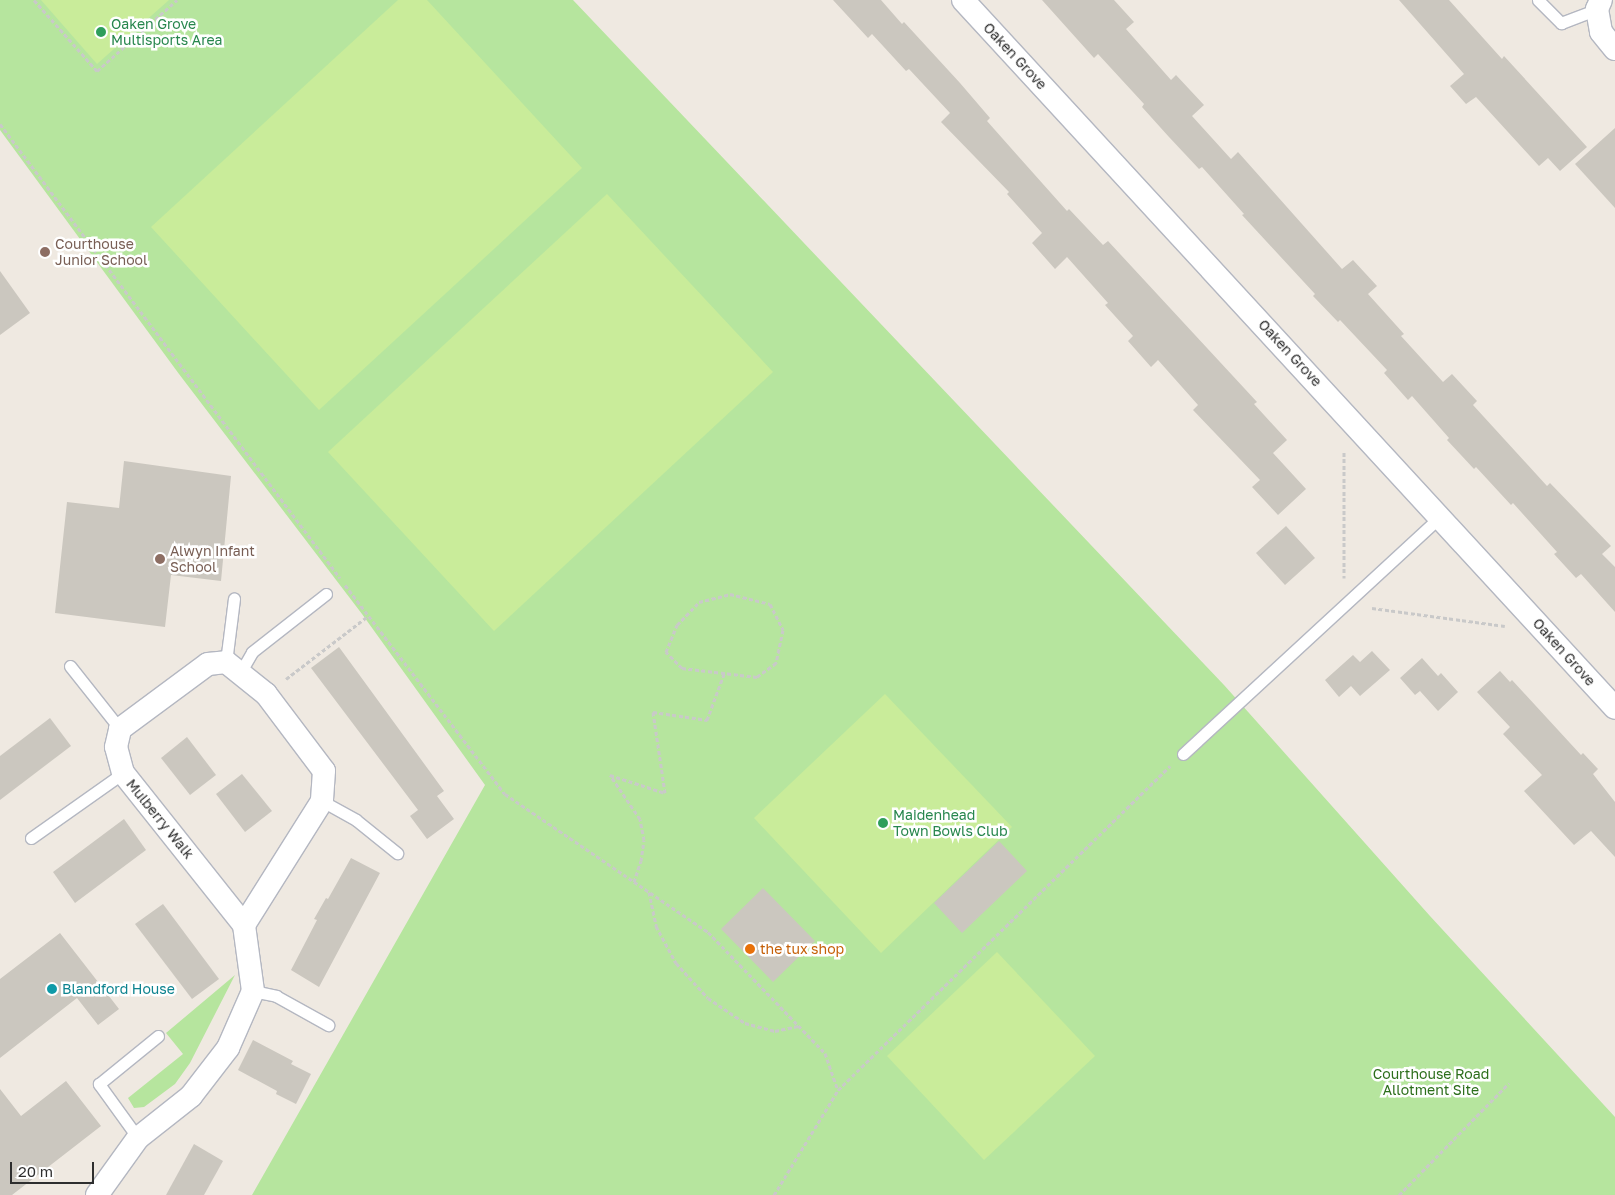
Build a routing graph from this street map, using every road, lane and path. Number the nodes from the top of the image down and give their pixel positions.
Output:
1 (34, 0) edge
2 (177, 0) edge
3 (963, 0) edge
4 (1538, 0) edge
5 (1599, 4) edge
6 (1615, 49) edge
7 (0, 124) edge
8 (1440, 517) junction
9 (326, 594) dead end
10 (234, 599) dead end
11 (368, 616) junction
12 (70, 666) dead end
13 (233, 668) junction
14 (724, 674) junction
15 (266, 694) junction
16 (1615, 708) edge
17 (120, 729) junction
18 (1183, 754) joint
19 (123, 773) junction
20 (322, 801) junction
21 (31, 838) dead end
22 (397, 853) dead end
23 (634, 882) junction
24 (649, 892) junction
25 (244, 925) junction
26 (253, 991) junction
27 (328, 1025) dead end
28 (799, 1026) junction
29 (158, 1036) dead end
30 (1509, 1083) dead end
31 (838, 1090) junction
32 (138, 1138) junction
33 (97, 1195) edge
34 (774, 1195) edge
35 (1399, 1195) edge

1 - 2 path
3 - 8 street, Oaken Grove
4 - 5 lane
5 - 6 street
7 - 11 path
8 - 16 street, Oaken Grove
8 - 18 lane
9 - 13 lane
10 - 13 lane
11 - 15 path
11 - 23 path
12 - 17 lane
13 - 15 street
13 - 17 street
14 - 14 path
14 - 23 path
15 - 20 street
17 - 19 street, Mulberry Walk
18 - 31 path
19 - 21 lane
19 - 25 street, Mulberry Walk
20 - 22 lane
20 - 25 street
23 - 24 path
24 - 28 path
24 - 28 path
25 - 26 street
26 - 27 lane
26 - 32 street
28 - 31 path
29 - 32 lane
30 - 35 path
31 - 34 path
32 - 33 street

